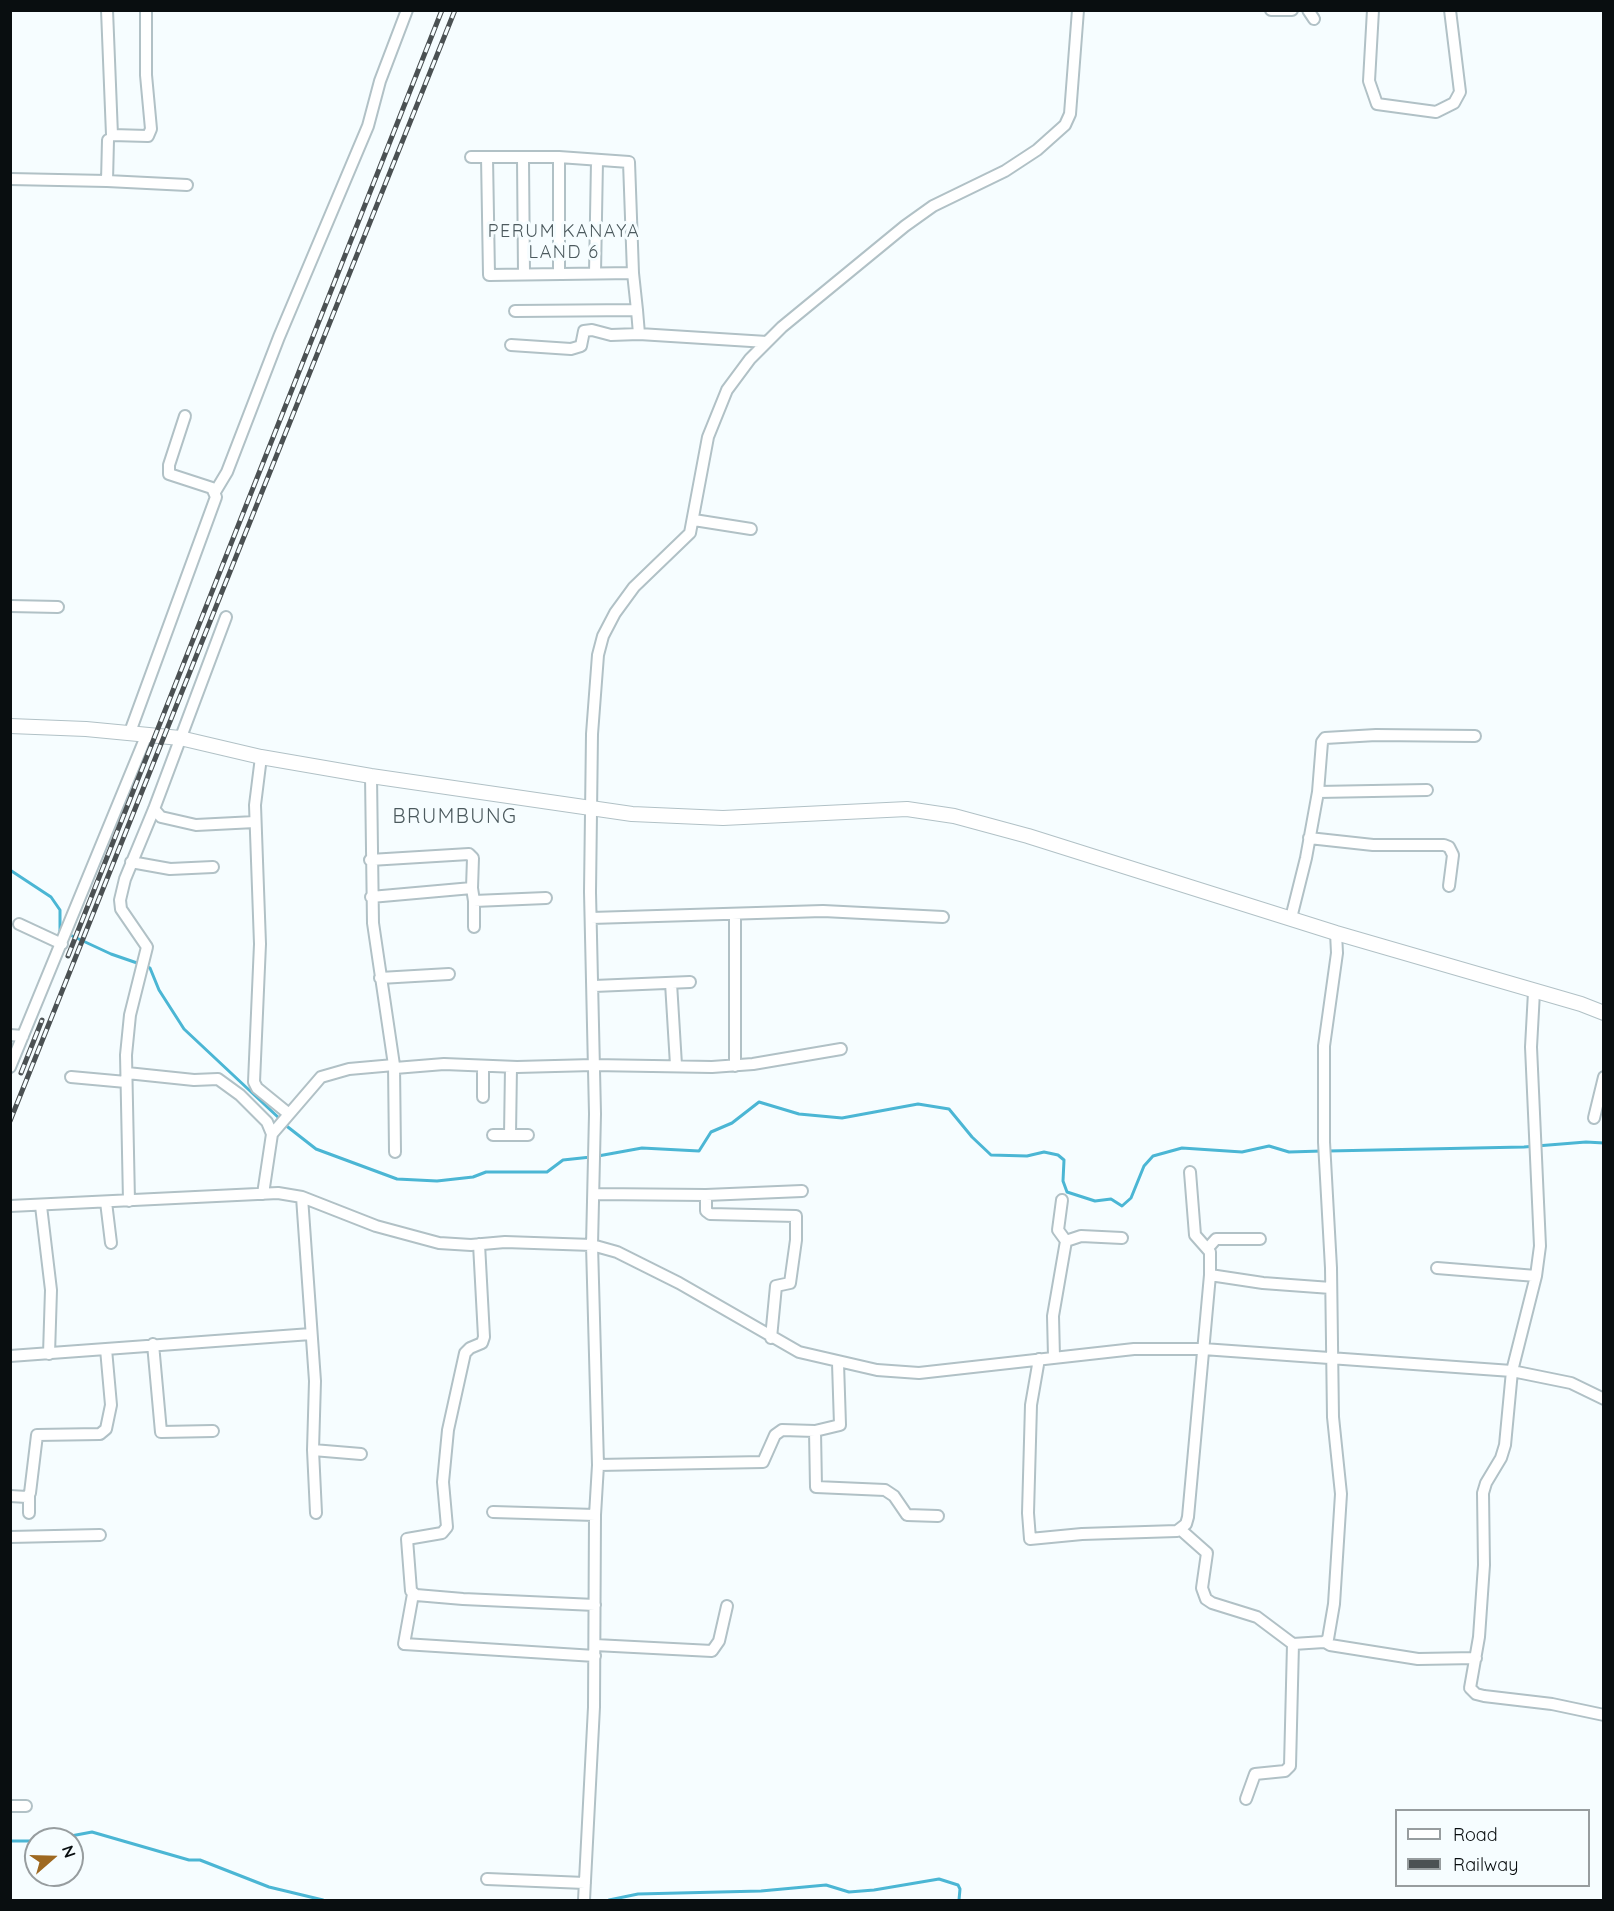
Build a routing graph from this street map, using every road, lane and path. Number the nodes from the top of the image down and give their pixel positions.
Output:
1 (107, 10) edge
2 (146, 10) edge
3 (407, 10) edge
4 (1077, 10) edge
5 (1271, 10) edge
6 (1292, 10) edge
7 (1373, 10) edge
8 (1450, 10) edge
9 (108, 140) dead end
10 (471, 157) dead end
11 (487, 157) junction
12 (559, 157) junction
13 (523, 159) junction
14 (597, 161) junction
15 (10, 179) edge
16 (107, 181) junction
17 (187, 184) dead end
18 (595, 273) junction
19 (633, 273) junction
20 (524, 274) junction
21 (559, 274) junction
22 (637, 310) junction
23 (515, 311) dead end
24 (639, 334) junction
25 (767, 342) junction
26 (510, 345) dead end
27 (185, 416) dead end
28 (215, 492) junction
29 (694, 520) junction
30 (751, 529) dead end
31 (10, 606) edge
32 (58, 606) dead end
33 (226, 617) dead end
34 (10, 726) edge
35 (130, 732) junction
36 (147, 734) junction
37 (1474, 736) dead end
38 (180, 738) junction
39 (261, 757) junction
40 (371, 776) junction
41 (1427, 790) dead end
42 (1318, 792) junction
43 (591, 807) junction
44 (154, 809) junction
45 (255, 822) junction
46 (1309, 838) junction
47 (370, 860) junction
48 (131, 862) junction
49 (213, 867) dead end
50 (1449, 886) dead end
51 (472, 888) junction
52 (371, 897) junction
53 (546, 898) dead end
54 (474, 901) junction
55 (735, 914) junction
56 (943, 917) dead end
57 (591, 918) junction
58 (1291, 918) junction
59 (19, 924) dead end
60 (474, 927) dead end
61 (1336, 933) junction
62 (63, 942) junction
63 (449, 974) dead end
64 (380, 978) junction
65 (690, 982) dead end
66 (671, 983) junction
67 (594, 986) junction
68 (1534, 992) junction
69 (1604, 1014) edge
70 (10, 1035) edge
71 (24, 1036) junction
72 (841, 1049) dead end
73 (593, 1065) junction
74 (676, 1065) junction
75 (394, 1066) junction
76 (483, 1066) junction
77 (735, 1066) junction
78 (10, 1067) edge
79 (511, 1067) junction
80 (71, 1077) dead end
81 (126, 1077) junction
82 (1604, 1077) edge
83 (483, 1097) dead end
84 (289, 1114) junction
85 (1594, 1118) dead end
86 (275, 1132) junction
87 (493, 1135) dead end
88 (510, 1135) junction
89 (528, 1136) dead end
90 (395, 1152) dead end
91 (1190, 1172) dead end
92 (802, 1191) dead end
93 (263, 1194) junction
94 (595, 1194) junction
95 (706, 1195) junction
96 (302, 1197) junction
97 (1062, 1200) dead end
98 (129, 1201) junction
99 (106, 1202) junction
100 (10, 1206) edge
101 (41, 1206) junction
102 (1122, 1238) dead end
103 (1260, 1239) dead end
104 (1066, 1241) junction
105 (111, 1243) dead end
106 (479, 1244) junction
107 (592, 1245) junction
108 (1208, 1248) junction
109 (1437, 1268) dead end
110 (1210, 1275) junction
111 (1536, 1276) junction
112 (1331, 1288) junction
113 (311, 1334) junction
114 (771, 1338) junction
115 (153, 1344) junction
116 (1203, 1348) junction
117 (106, 1349) junction
118 (49, 1354) junction
119 (10, 1356) edge
120 (1054, 1357) junction
121 (1331, 1357) junction
122 (1040, 1359) junction
123 (838, 1363) junction
124 (1512, 1371) junction
125 (1604, 1399) edge
126 (213, 1431) dead end
127 (815, 1431) junction
128 (313, 1450) junction
129 (361, 1454) dead end
130 (598, 1465) junction
131 (10, 1496) edge
132 (29, 1496) junction
133 (493, 1512) dead end
134 (29, 1513) dead end
135 (316, 1514) dead end
136 (595, 1515) junction
137 (938, 1516) dead end
138 (1181, 1530) junction
139 (100, 1534) dead end
140 (10, 1537) edge
141 (412, 1594) junction
142 (595, 1605) junction
143 (727, 1606) dead end
144 (1325, 1642) junction
145 (1293, 1644) junction
146 (594, 1650) junction
147 (1476, 1658) junction
148 (1604, 1715) edge
149 (1246, 1799) dead end
150 (10, 1806) edge
151 (26, 1806) dead end
152 (487, 1879) dead end
153 (585, 1883) junction
154 (584, 1900) edge

1 - 2 street
3 - 28 street
4 - 25 street
5 - 6 street
7 - 8 street
9 - 16 street
10 - 11 street
11 - 13 street
11 - 20 street
12 - 13 street
12 - 14 street
12 - 21 street
13 - 20 street
14 - 18 street
14 - 19 street
15 - 16 street
16 - 17 street
18 - 19 street
18 - 21 street
19 - 22 street
20 - 21 street
22 - 23 street
22 - 24 street
24 - 25 street
24 - 26 street
25 - 29 street
27 - 28 street
28 - 35 street
29 - 30 street
29 - 43 street
31 - 32 street
33 - 38 street
34 - 35 street
35 - 36 street
36 - 38 street
36 - 62 street
37 - 42 street
38 - 39 street
38 - 44 street
39 - 40 street
39 - 45 street
40 - 43 street
40 - 47 street
41 - 42 street
42 - 46 street
43 - 57 street
43 - 58 street
44 - 45 street
44 - 48 street
45 - 84 street
46 - 50 street
46 - 58 street
47 - 51 street
47 - 52 street
48 - 49 street
48 - 81 street
51 - 52 street
51 - 54 street
52 - 64 street
53 - 54 street
54 - 60 street
55 - 56 street
55 - 57 street
55 - 77 street
57 - 67 street
58 - 61 street
59 - 62 street
61 - 68 street
61 - 112 street
62 - 71 street
63 - 64 street
64 - 75 street
65 - 66 street
66 - 67 street
66 - 74 street
67 - 73 street
68 - 69 street
68 - 111 street
70 - 71 street
71 - 78 street
72 - 77 street
73 - 74 street
73 - 79 street
73 - 94 street
74 - 77 street
75 - 76 street
75 - 84 street
75 - 90 street
76 - 79 street
76 - 83 street
79 - 88 street
80 - 81 street
81 - 86 street
81 - 98 street
82 - 85 street
84 - 86 street
86 - 93 street
87 - 88 street
88 - 89 street
91 - 108 street
92 - 95 street
93 - 96 street
93 - 98 street
94 - 95 street
94 - 107 street
95 - 114 street
96 - 106 street
96 - 113 street
97 - 104 street
98 - 99 street
99 - 101 street
99 - 105 street
100 - 101 street
101 - 118 street
102 - 104 street
103 - 108 street
104 - 120 street
106 - 107 street
106 - 141 street
107 - 114 street
107 - 130 street
108 - 110 street
109 - 111 street
110 - 112 street
110 - 116 street
111 - 124 street
112 - 121 street
113 - 115 street
113 - 128 street
114 - 123 street
115 - 117 street
115 - 126 street
116 - 120 street
116 - 121 street
116 - 138 street
117 - 118 street
117 - 132 street
118 - 119 street
120 - 122 street
121 - 124 street
121 - 144 street
122 - 123 street
122 - 138 street
123 - 127 street
124 - 125 street
124 - 147 street
127 - 130 street
127 - 137 street
128 - 129 street
128 - 135 street
130 - 136 street
131 - 132 street
132 - 134 street
133 - 136 street
136 - 142 street
138 - 145 street
139 - 140 street
141 - 142 street
141 - 146 street
142 - 146 street
143 - 146 street
144 - 145 street
144 - 147 street
145 - 149 street
146 - 153 street
147 - 148 street
150 - 151 street
152 - 153 street
153 - 154 street

